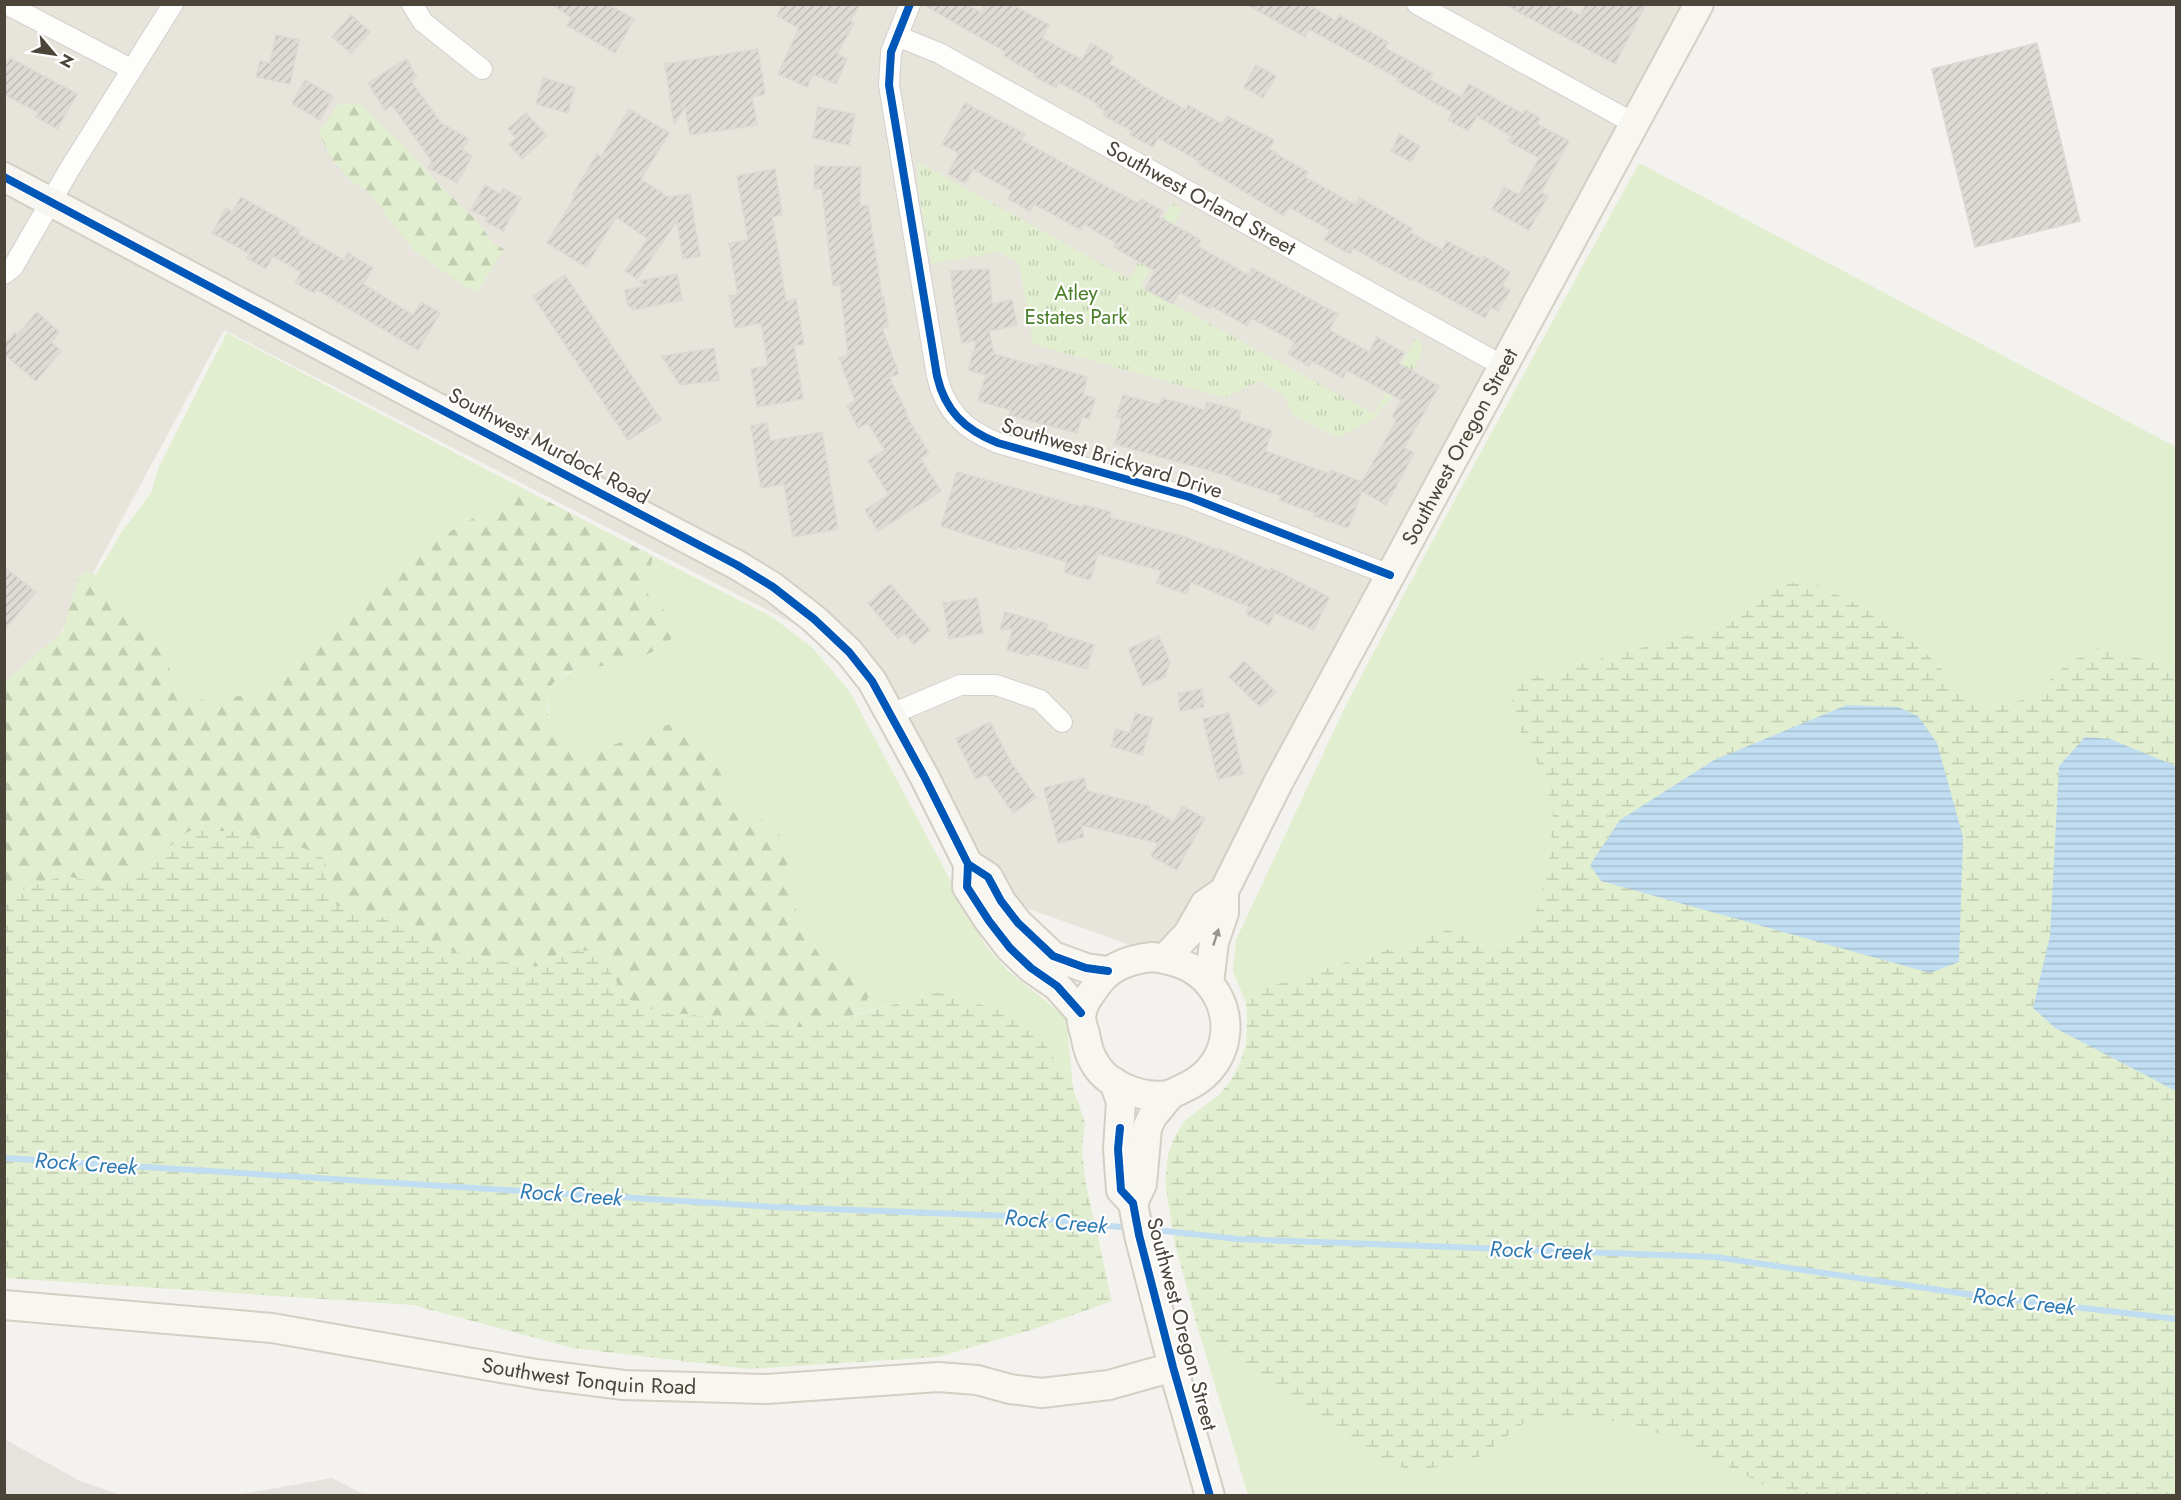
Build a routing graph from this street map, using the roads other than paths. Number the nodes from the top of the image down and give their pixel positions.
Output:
1 (6, 4) edge
2 (173, 4) edge
3 (412, 4) edge
4 (910, 4) edge
5 (1417, 4) edge
6 (1699, 4) edge
7 (897, 36) junction
8 (131, 69) junction
9 (482, 69) dead end
10 (1635, 124) junction
11 (4, 177) edge
12 (51, 202) junction
13 (4, 274) edge
14 (1503, 366) junction
15 (1390, 575) junction
16 (892, 714) junction
17 (1062, 722) dead end
18 (968, 864) junction
19 (1224, 891) junction
20 (1165, 958) junction
21 (1107, 971) junction
22 (1209, 983) junction
23 (1081, 1013) junction
24 (1114, 1082) junction
25 (1170, 1095) junction
26 (1133, 1203) junction
27 (4, 1305) edge
28 (1173, 1367) junction
29 (1210, 1496) edge

1 - 8 street
2 - 8 street
3 - 9 street
4 - 7 street, Southwest Brickyard Drive
5 - 10 street
6 - 10 main road, Southwest Oregon Street
7 - 14 street, Southwest Orland Street
7 - 15 street, Southwest Brickyard Drive
8 - 12 street
10 - 14 main road, Southwest Oregon Street
11 - 12 main road, Southwest Murdock Road
12 - 13 street
12 - 16 main road, Southwest Murdock Road
14 - 15 main road, Southwest Oregon Street
15 - 19 main road, Southwest Oregon Street
16 - 17 street
16 - 18 main road, Southwest Murdock Road
18 - 21 main road, Southwest Murdock Road
18 - 23 main road, Southwest Murdock Road
19 - 20 main road, Southwest Oregon Street
22 -> 19 main road, Southwest Oregon Street
20 - 21 main road, Southwest Oregon Street
20 - 22 main road, Southwest Oregon Street
21 - 23 main road
22 - 25 main road, Southwest Oregon Street
23 - 24 main road
24 - 25 main road
24 - 26 main road, Southwest Oregon Street
25 - 26 main road, Southwest Oregon Street
26 - 28 main road, Southwest Oregon Street
27 - 28 main road, Southwest Tonquin Road
28 - 29 main road, Southwest Oregon Street

